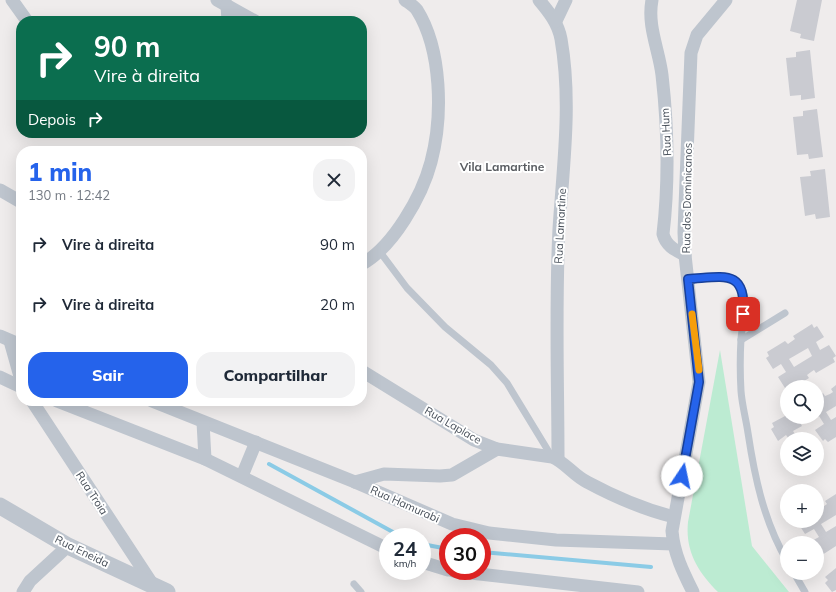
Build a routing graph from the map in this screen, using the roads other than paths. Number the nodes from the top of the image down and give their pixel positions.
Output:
1 (12, 0) edge
2 (405, 0) edge
3 (539, 0) edge
4 (566, 0) edge
5 (652, 0) edge
6 (726, 0) edge
7 (222, 3) edge
8 (23, 16) edge
9 (226, 16) edge
10 (247, 16) edge
11 (556, 21) junction
12 (0, 190) edge
13 (16, 199) edge
14 (380, 252) junction
15 (685, 255) junction
16 (367, 261) edge
17 (688, 279) junction
18 (785, 313) dead end
19 (741, 340) junction
20 (10, 341) edge
21 (16, 362) edge
22 (367, 374) edge
23 (0, 377) edge
24 (16, 385) edge
25 (35, 406) edge
26 (70, 406) edge
27 (164, 406) edge
28 (203, 422) junction
29 (256, 442) junction
30 (497, 449) junction
31 (206, 458) junction
32 (555, 458) junction
33 (242, 476) junction
34 (355, 482) junction
35 (0, 506) edge
36 (674, 516) junction
37 (379, 544) edge
38 (673, 544) junction
39 (68, 546) junction
40 (780, 548) edge
41 (491, 575) edge
42 (798, 580) edge
43 (354, 584) dead end
44 (160, 589) edge
45 (23, 592) edge
46 (361, 592) edge
47 (638, 592) edge
48 (693, 592) edge
49 (805, 592) edge

1 - 8 street
2 - 14 street
3 - 11 street, Rua Lamartine
4 - 11 street
5 - 15 street, Rua Hum
6 - 15 street, Rua dos Dominicanos
7 - 9 street
7 - 10 street
11 - 32 street, Rua Lamartine
12 - 13 street
14 - 16 street
14 - 32 lane
15 - 17 street, Rua dos Dominicanos
17 - 19 lane
17 - 36 street, Rua dos Dominicanos
18 - 19 lane
19 - 40 lane
20 - 21 street
22 - 30 street, Rua Laplace
23 - 24 street
25 - 44 street, Rua Troia
26 - 31 street
27 - 28 street, Rua Hamurabi
28 - 29 street, Rua Hamurabi
28 - 31 street
29 - 33 street
29 - 34 street, Rua Hamurabi
30 - 32 street, Rua Laplace
30 - 34 street
31 - 33 street
32 - 36 street
33 - 37 street
34 - 38 street, Rua Hamurabi
35 - 39 street, Rua Eneida
36 - 38 street, Rua dos Dominicanos
38 - 48 street, Rua dos Dominicanos
39 - 44 street, Rua Eneida
39 - 45 street
41 - 47 street
42 - 49 lane
43 - 46 lane

